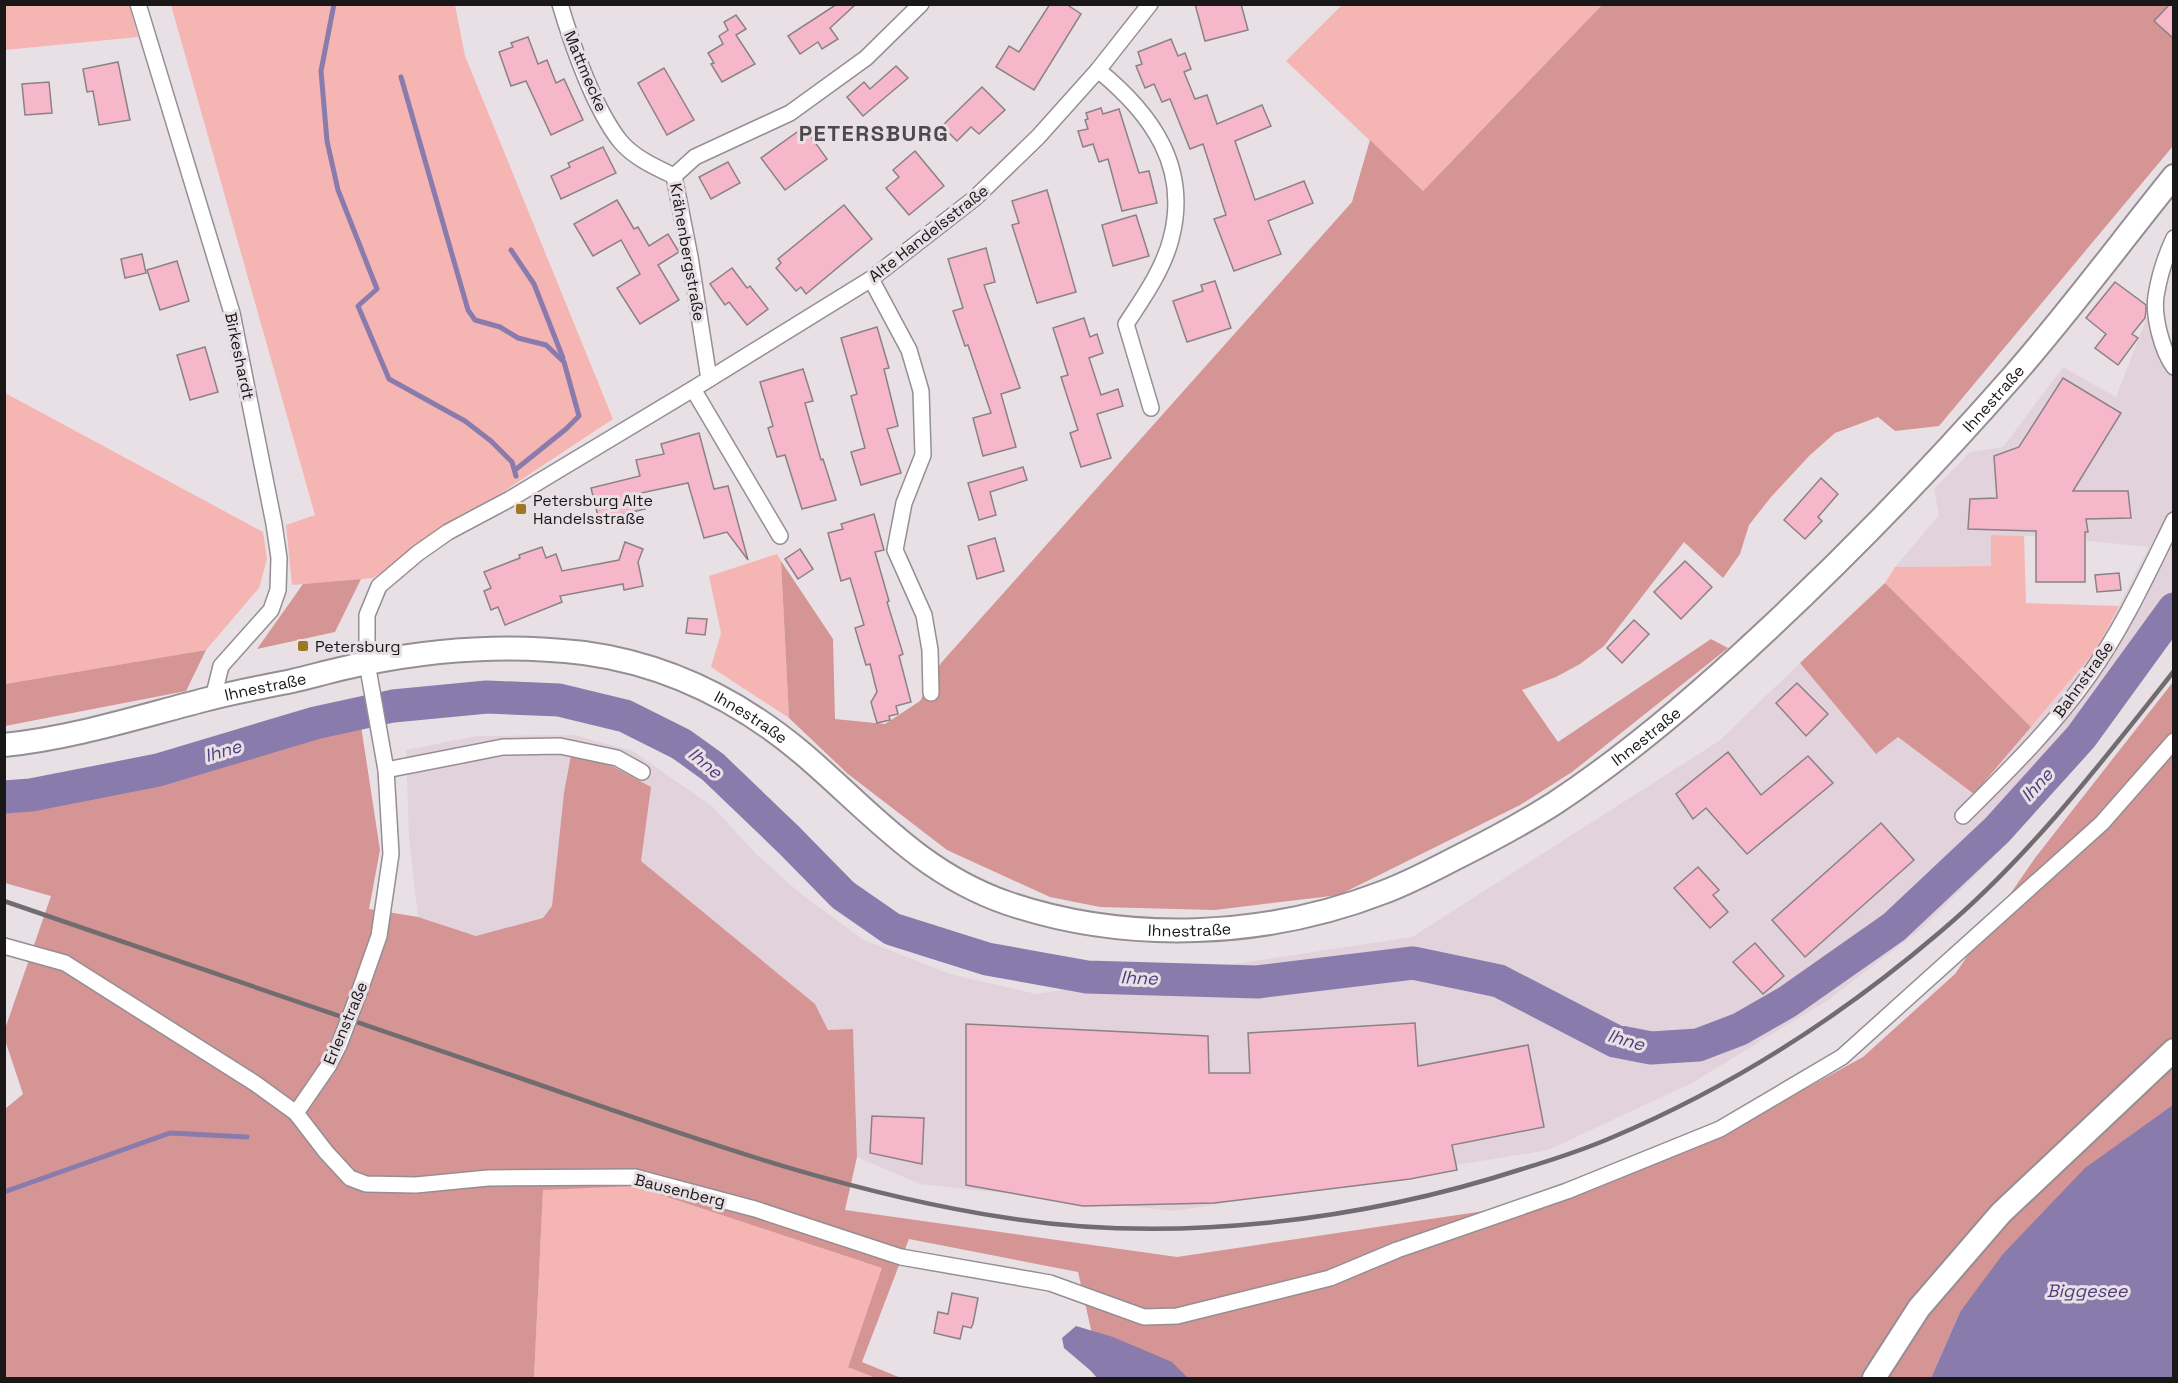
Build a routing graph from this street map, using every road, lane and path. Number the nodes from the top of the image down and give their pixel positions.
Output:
1 (138, 4) edge
2 (560, 4) edge
3 (921, 4) edge
4 (1150, 4) edge
5 (1098, 70) junction
6 (674, 176) junction
7 (2174, 176) edge
8 (2174, 238) edge
9 (871, 279) junction
10 (2174, 367) edge
11 (709, 379) junction
12 (693, 390) junction
13 (1151, 408) dead end
14 (2174, 520) edge
15 (780, 536) dead end
16 (368, 672) junction
17 (932, 693) dead end
18 (213, 698) junction
19 (2174, 741) edge
20 (4, 745) edge
21 (386, 770) junction
22 (642, 772) dead end
23 (1963, 816) dead end
24 (4, 946) edge
25 (2174, 1050) edge
26 (296, 1113) junction
27 (1874, 1378) edge

1 - 18 street, Birkeshardt
2 - 6 street, Mattmecke
3 - 6 street, Krähenbergstraße
4 - 5 street, Alte Handelsstraße
5 - 9 street, Alte Handelsstraße
5 - 13 street
6 - 11 street, Krähenbergstraße
7 - 16 main road, Ihnestraße
8 - 10 street
9 - 11 street, Alte Handelsstraße
9 - 17 street
11 - 12 street, Alte Handelsstraße
12 - 15 street
12 - 16 street, Alte Handelsstraße
14 - 23 street, Bahnstraße
16 - 18 main road, Ihnestraße
16 - 21 street, Erlenstraße
18 - 20 main road, Ihnestraße
19 - 26 street, Bausenberg
21 - 22 street
21 - 26 street, Erlenstraße, bridge
24 - 26 street
25 - 27 main road

